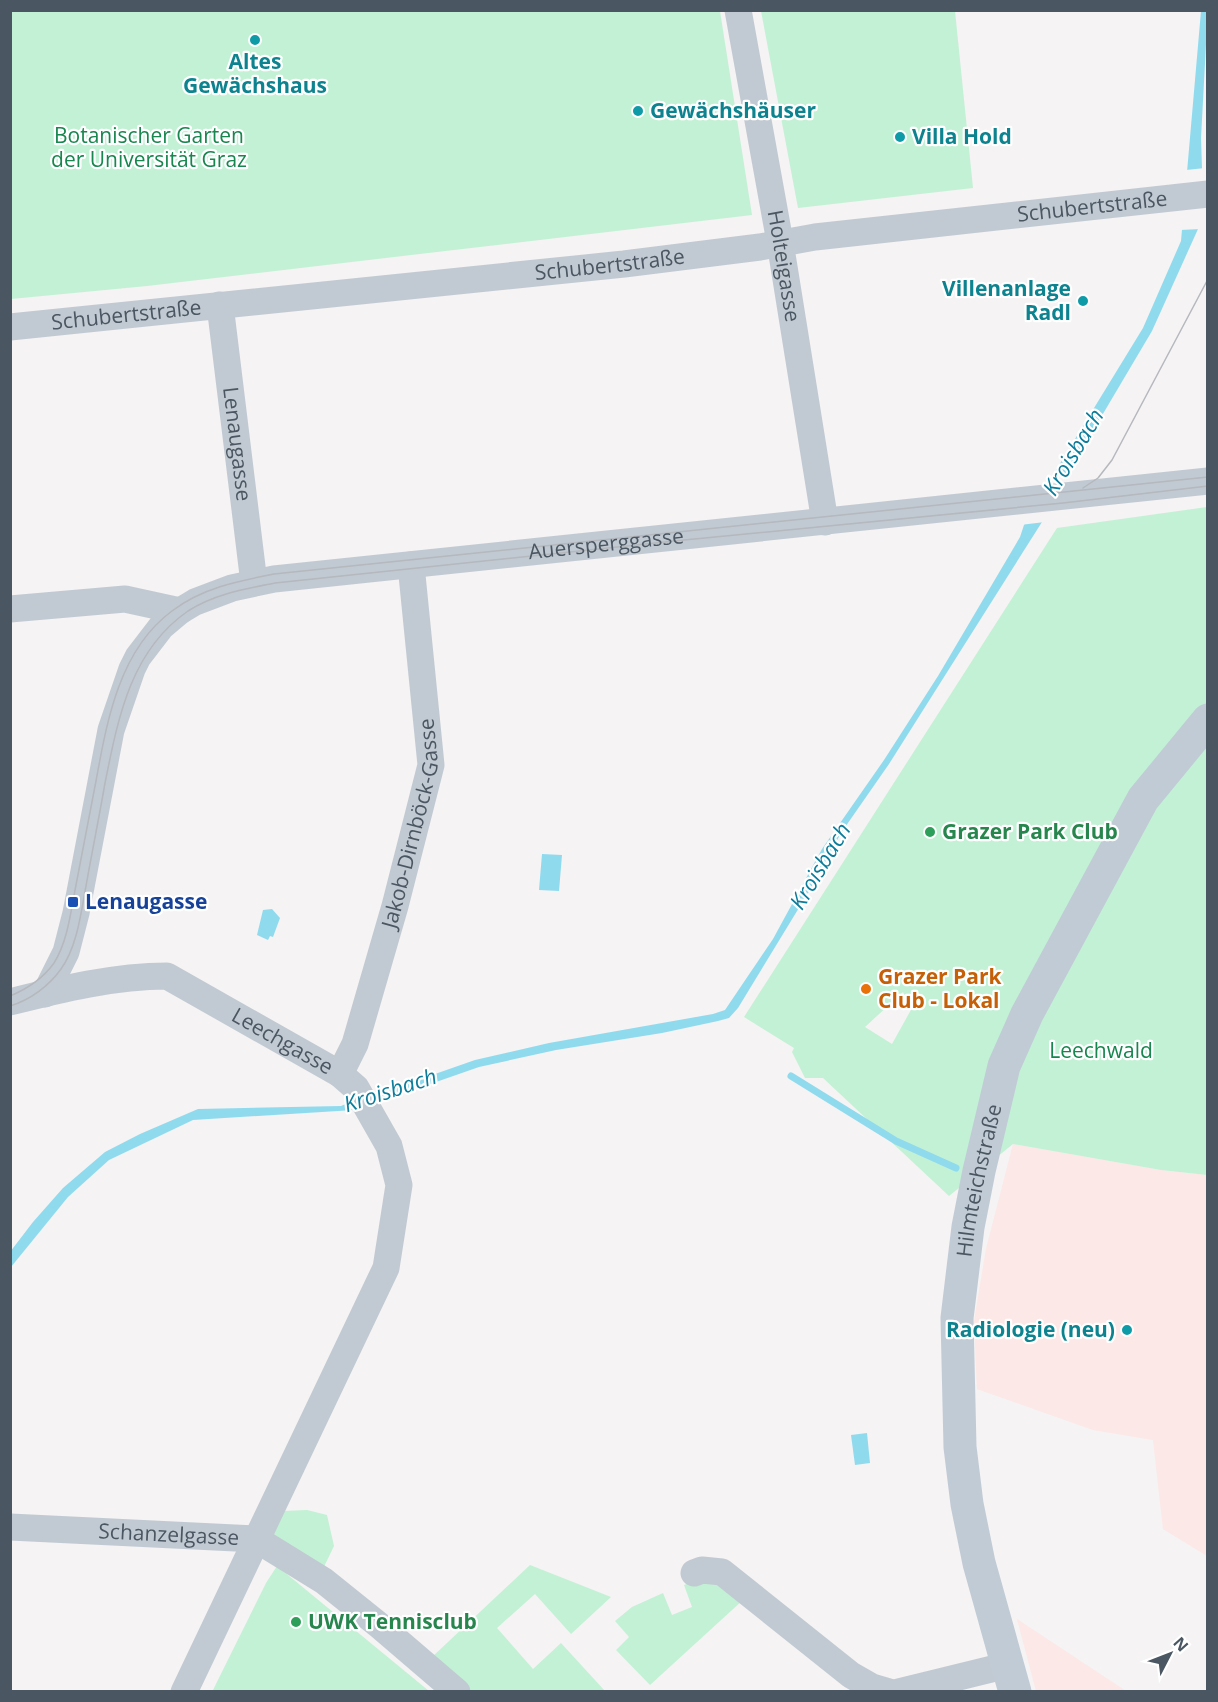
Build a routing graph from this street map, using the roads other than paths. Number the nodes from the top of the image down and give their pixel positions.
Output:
1 (738, 10) edge
2 (1208, 195) edge
3 (780, 242) junction
4 (220, 305) junction
5 (10, 327) edge
6 (1208, 481) edge
7 (825, 522) junction
8 (411, 565) junction
9 (254, 583) junction
10 (10, 609) edge
11 (180, 611) junction
12 (1208, 720) edge
13 (45, 994) junction
14 (10, 1002) edge
15 (348, 1081) junction
16 (10, 1527) edge
17 (256, 1539) junction
18 (694, 1573) dead end
19 (1012, 1678) edge
20 (184, 1692) edge
21 (457, 1692) edge
22 (889, 1692) edge
23 (898, 1692) edge

1 - 3 street, Holteigasse
2 - 3 street, Schubertstraße
3 - 4 street, Schubertstraße
3 - 7 street, Holteigasse
4 - 5 street, Schubertstraße
4 - 9 street, Lenaugasse
6 - 7 street, Auersperggasse
7 - 8 street, Auersperggasse
8 - 9 street, Auersperggasse
8 - 15 street, Jakob-Dirnböck-Gasse
9 - 11 street, Auersperggasse
10 - 11 street
11 - 13 street
12 - 19 main road, Hilmteichstraße
13 - 14 street, Leechgasse
13 - 15 street, Leechgasse
15 - 17 street
16 - 17 street, Schanzelgasse
17 - 20 street
17 - 21 street, Schanzelgasse
18 - 22 street
19 - 23 street

